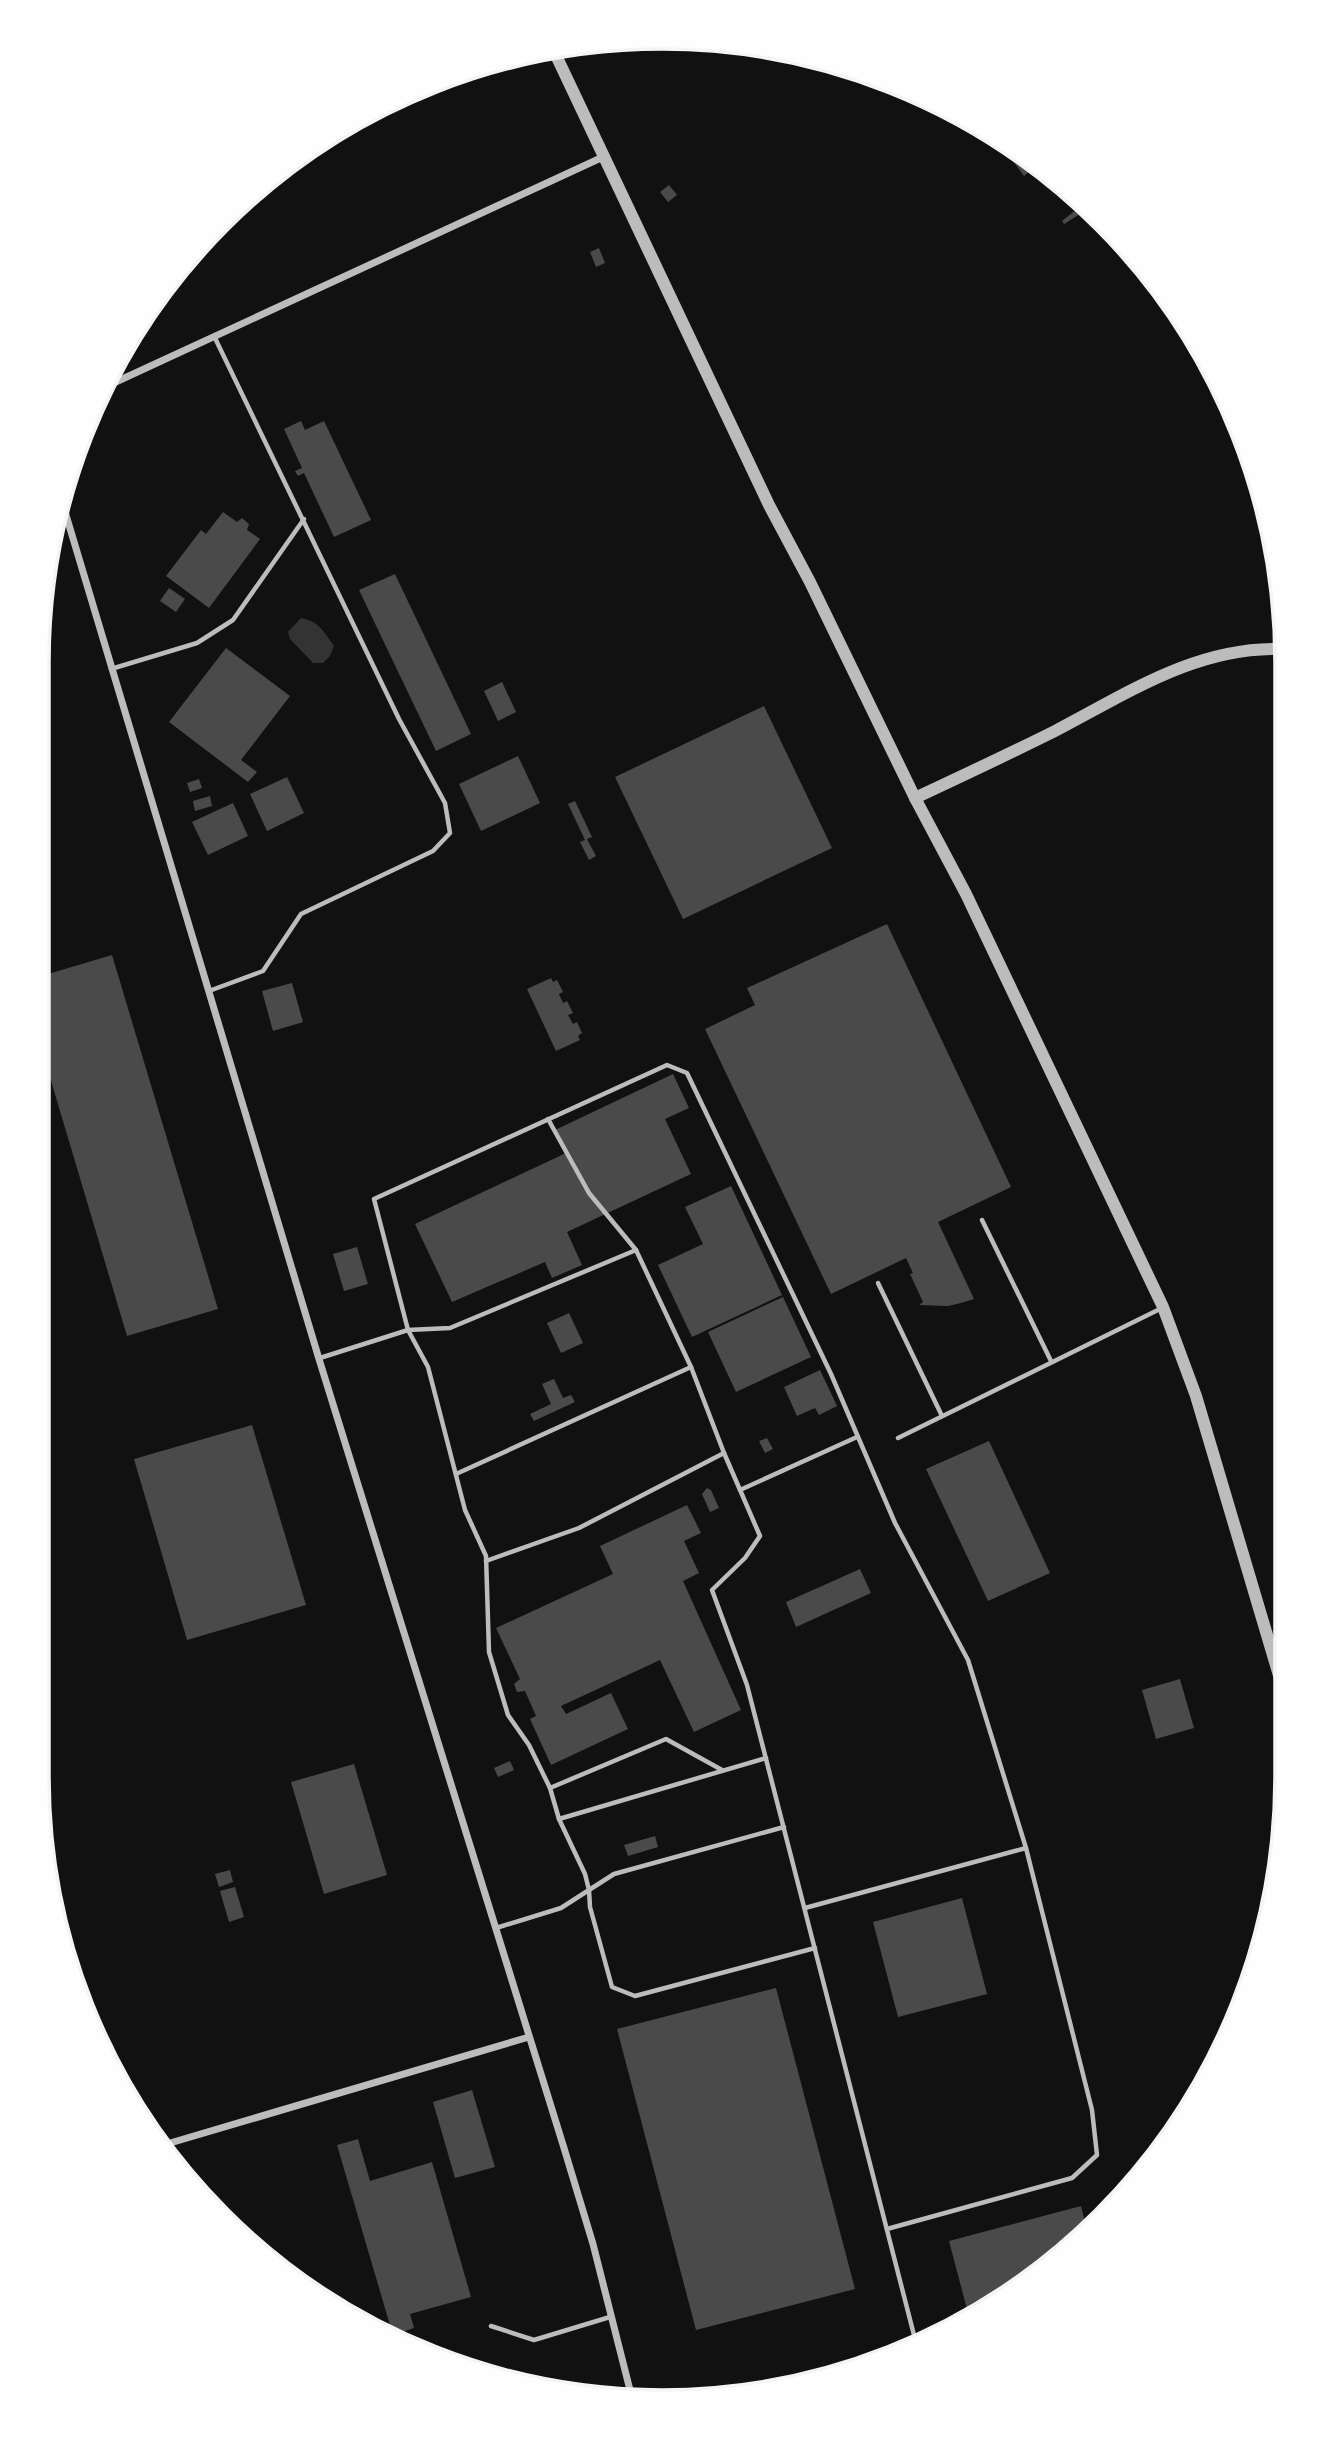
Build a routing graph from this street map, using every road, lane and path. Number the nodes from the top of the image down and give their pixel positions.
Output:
1 (557, 58) edge
2 (603, 157) junction
3 (214, 336) junction
4 (117, 381) edge
5 (67, 518) edge
6 (304, 519) junction
7 (1275, 649) edge
8 (110, 669) junction
9 (915, 798) junction
10 (208, 991) junction
11 (548, 1119) junction
12 (982, 1220) dead end
13 (636, 1250) junction
14 (878, 1283) dead end
15 (1163, 1307) junction
16 (408, 1330) junction
17 (319, 1359) junction
18 (1051, 1362) junction
19 (691, 1367) junction
20 (942, 1416) junction
21 (858, 1437) junction
22 (898, 1438) dead end
23 (724, 1453) junction
24 (456, 1474) junction
25 (740, 1490) junction
26 (486, 1561) junction
27 (1275, 1662) edge
28 (766, 1758) junction
29 (722, 1770) junction
30 (550, 1788) junction
31 (559, 1819) junction
32 (784, 1827) junction
33 (1026, 1848) junction
34 (589, 1890) junction
35 (805, 1908) junction
36 (495, 1928) junction
37 (815, 1948) junction
38 (528, 2037) junction
39 (171, 2143) edge
40 (887, 2229) junction
41 (610, 2317) junction
42 (491, 2326) dead end
43 (914, 2335) edge
44 (630, 2389) edge

1 - 2 street
2 - 3 street
2 - 9 street
3 - 4 street
3 - 6 lane
5 - 8 street
6 - 8 lane
6 - 10 lane
7 - 9 street
8 - 10 street
9 - 15 street
10 - 17 street
11 - 13 lane
11 - 16 lane
11 - 21 lane
12 - 18 lane
13 - 16 lane
13 - 19 lane
14 - 20 lane
15 - 18 lane
15 - 27 street
16 - 17 lane
16 - 24 lane
17 - 36 street
18 - 20 lane
19 - 23 lane
19 - 24 lane
20 - 22 lane
21 - 25 lane
21 - 33 lane
23 - 25 lane
23 - 26 lane
24 - 26 lane
25 - 28 lane
26 - 30 lane
28 - 29 lane
28 - 32 lane
29 - 30 lane
29 - 31 lane
30 - 31 lane
31 - 34 lane
32 - 34 lane
32 - 35 lane
33 - 35 lane
33 - 40 lane
34 - 36 lane
34 - 37 lane
35 - 37 lane
36 - 38 street
37 - 40 lane
38 - 39 street
38 - 41 street
40 - 43 lane
41 - 42 lane
41 - 44 street

